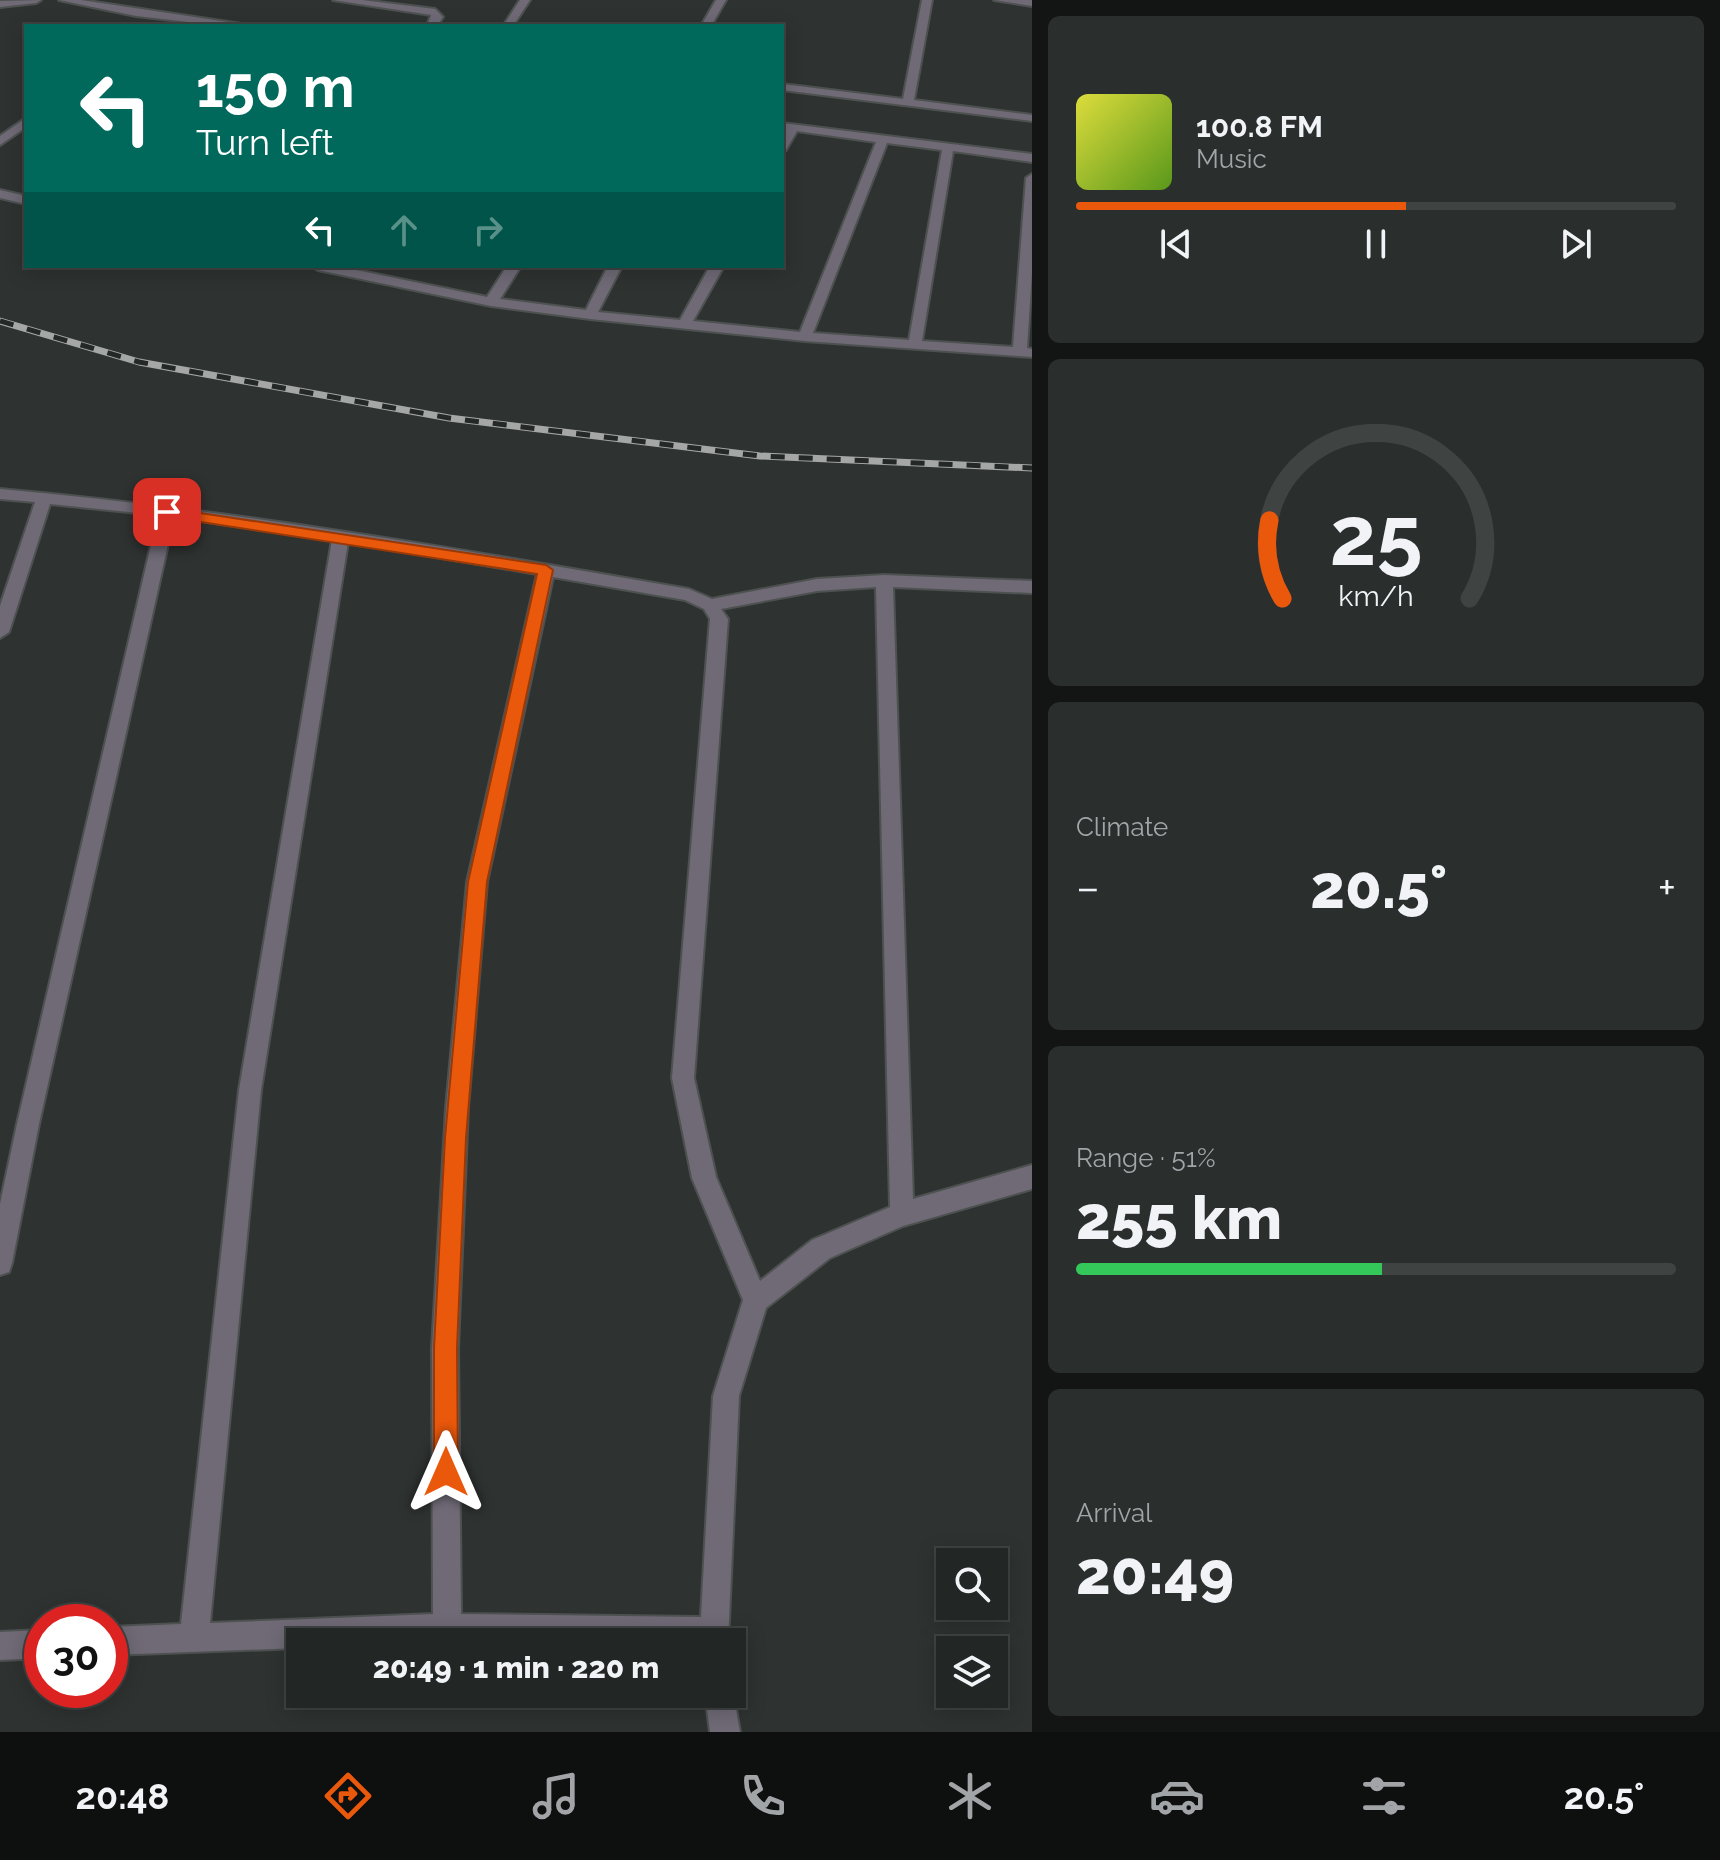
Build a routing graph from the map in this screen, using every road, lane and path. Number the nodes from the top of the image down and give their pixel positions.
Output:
1 (36, 0) edge
2 (64, 0) edge
3 (338, 0) edge
4 (525, 0) edge
5 (721, 0) edge
6 (927, 0) edge
7 (999, 0) edge
8 (1032, 3) edge
9 (0, 4) edge
10 (136, 13) junction
11 (128, 24) edge
12 (232, 24) edge
13 (433, 24) edge
14 (509, 24) edge
15 (707, 24) edge
16 (784, 87) edge
17 (908, 103) junction
18 (1032, 118) edge
19 (24, 123) edge
20 (788, 127) edge
21 (883, 139) junction
22 (0, 142) edge
23 (948, 148) junction
24 (1032, 158) edge
25 (1032, 178) edge
26 (0, 194) edge
27 (24, 200) edge
28 (327, 268) edge
29 (402, 268) edge
30 (513, 268) edge
31 (614, 268) edge
32 (716, 268) edge
33 (391, 282) junction
34 (491, 302) junction
35 (590, 315) junction
36 (684, 325) junction
37 (805, 337) junction
38 (915, 344) junction
39 (1026, 352) edge
40 (0, 494) edge
41 (44, 498) junction
42 (167, 512) junction
43 (341, 537) junction
44 (546, 570) junction
45 (884, 581) junction
46 (1032, 587) edge
47 (710, 605) junction
48 (0, 632) edge
49 (1032, 1177) edge
50 (902, 1214) junction
51 (0, 1263) edge
52 (756, 1300) junction
53 (447, 1628) edge
54 (714, 1628) edge
55 (286, 1634) edge
56 (194, 1637) junction
57 (128, 1640) edge
58 (24, 1645) edge
59 (0, 1646) edge
60 (722, 1708) edge
61 (725, 1732) edge

1 - 9 street
2 - 10 street
3 - 13 street
4 - 14 street
5 - 15 street
6 - 17 street
7 - 8 street
10 - 11 street
10 - 12 street
16 - 17 street
17 - 18 street
19 - 22 street
20 - 21 street
21 - 23 street
21 - 37 street
23 - 24 street
23 - 38 street
25 - 39 street
26 - 27 street
28 - 33 street
29 - 33 street
30 - 34 street
31 - 35 street
32 - 36 street
33 - 34 street
34 - 35 street
35 - 36 street
36 - 37 street
37 - 38 street
38 - 39 street
40 - 41 street
41 - 42 street
41 - 48 street
42 - 43 street
42 - 51 street
43 - 44 street
43 - 56 street
44 - 47 street
44 - 53 street
45 - 46 street
45 - 47 street
45 - 50 street
47 - 52 street
49 - 50 street
50 - 52 street
52 - 54 street
55 - 56 street
56 - 57 street
58 - 59 street
60 - 61 street

